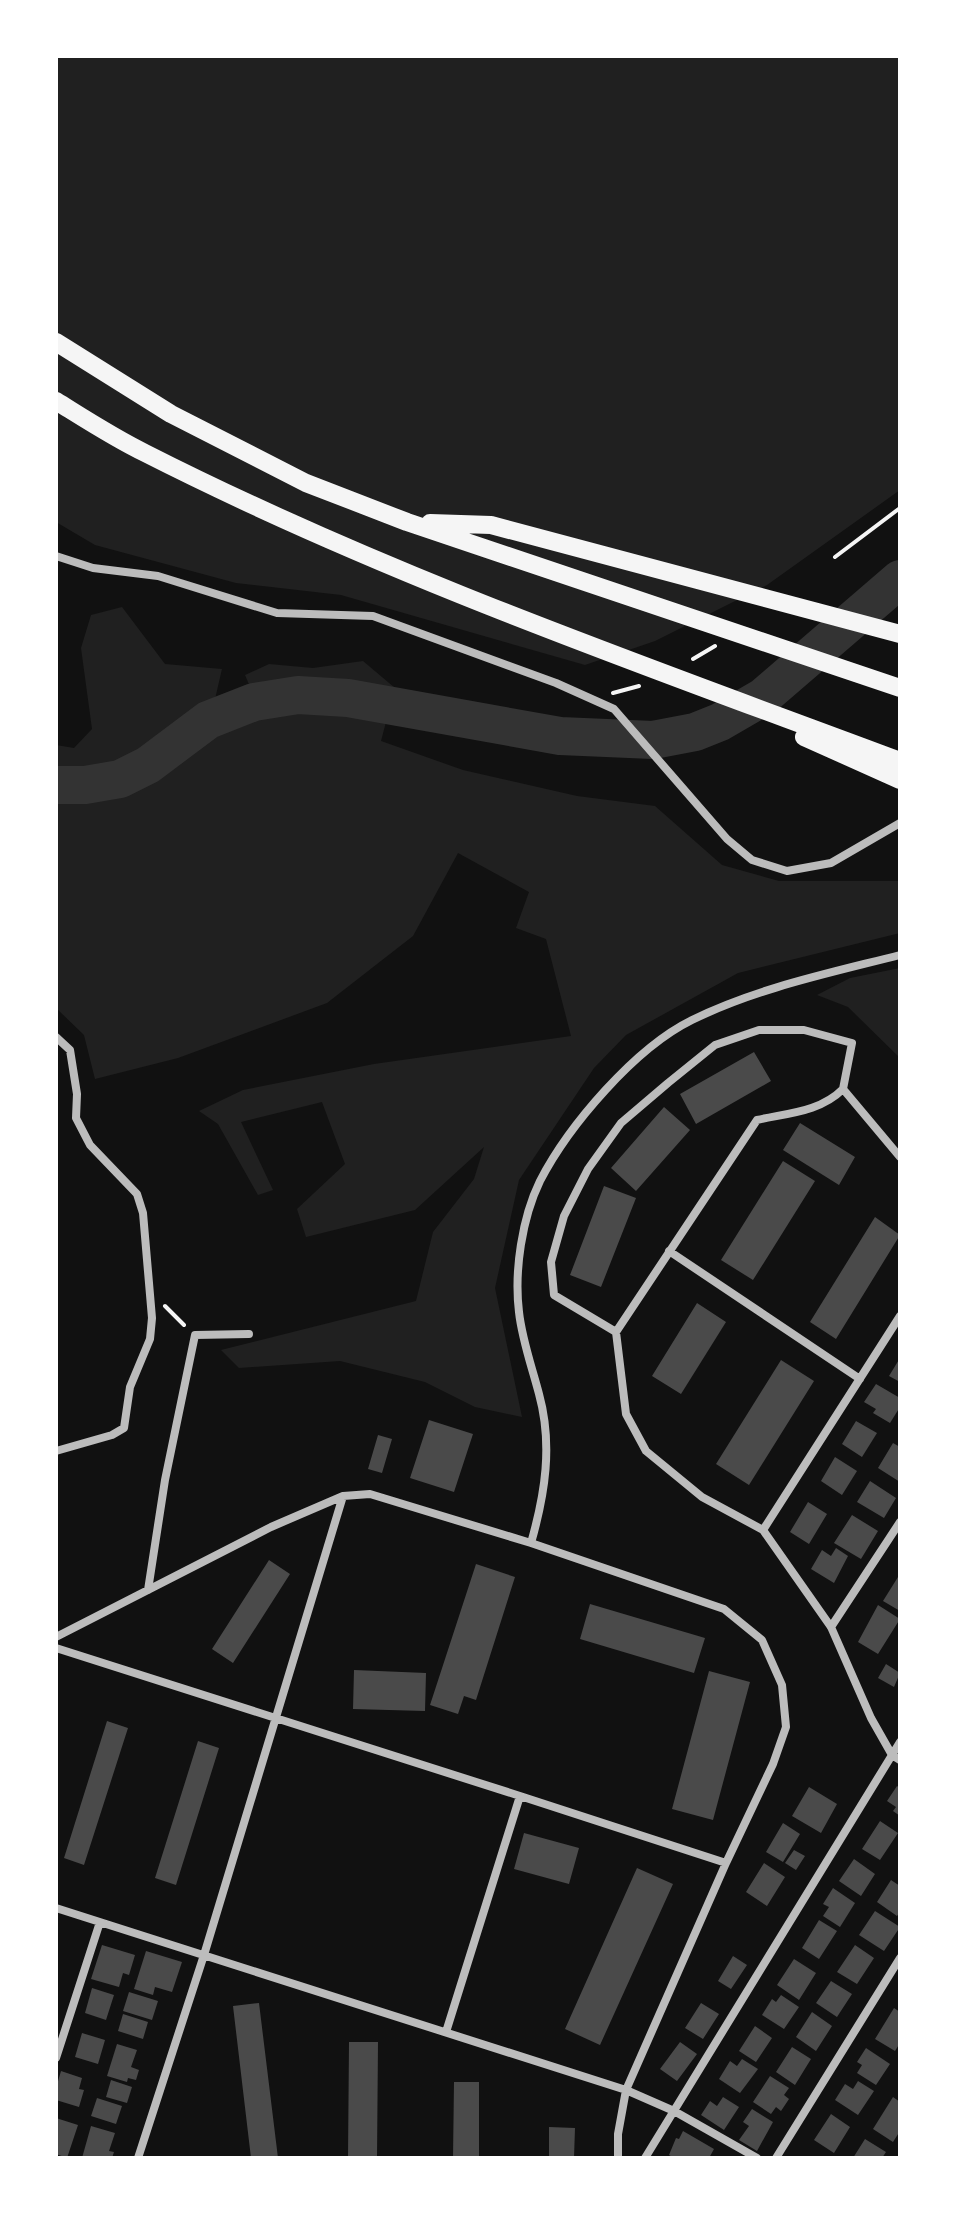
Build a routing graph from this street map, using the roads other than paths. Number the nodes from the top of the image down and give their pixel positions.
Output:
1 (56, 342) edge
2 (56, 401) edge
3 (407, 522) junction
4 (56, 556) edge
5 (900, 634) edge
6 (614, 654) junction
7 (900, 688) edge
8 (900, 761) edge
9 (900, 780) edge
10 (900, 823) edge
11 (900, 955) edge
12 (56, 1037) edge
13 (843, 1089) junction
14 (900, 1157) edge
15 (669, 1251) junction
16 (900, 1316) edge
17 (616, 1332) junction
18 (249, 1334) dead end
19 (860, 1379) junction
20 (56, 1451) edge
21 (343, 1496) junction
22 (900, 1522) edge
23 (763, 1530) junction
24 (531, 1543) junction
25 (148, 1590) junction
26 (831, 1627) junction
27 (56, 1637) edge
28 (56, 1648) edge
29 (277, 1718) junction
30 (900, 1742) edge
31 (896, 1758) edge
32 (520, 1796) junction
33 (726, 1863) junction
34 (56, 1908) edge
35 (100, 1922) junction
36 (204, 1955) junction
37 (900, 1958) edge
38 (446, 2032) junction
39 (56, 2058) edge
40 (626, 2090) junction
41 (674, 2111) junction
42 (138, 2158) edge
43 (618, 2158) edge
44 (645, 2158) edge
45 (757, 2158) edge
46 (776, 2158) edge

1 - 3 highway
2 - 6 highway
3 - 5 highway
3 - 7 highway
4 - 10 street
6 - 8 highway
6 - 9 highway
11 - 24 street
12 - 20 street
13 - 14 street
13 - 15 street
13 - 17 street
15 - 17 street
15 - 19 street
16 - 19 street
17 - 23 street
18 - 25 street
19 - 23 street
21 - 24 street
21 - 25 street
21 - 29 street
22 - 26 street
23 - 26 street
24 - 33 street
25 - 27 street
26 - 31 street
28 - 29 street
29 - 32 street
29 - 36 street
30 - 31 street
31 - 41 street
32 - 33 street
32 - 38 street
33 - 40 street
34 - 35 street
35 - 36 street
35 - 39 street
36 - 38 street
36 - 42 street
37 - 46 street
38 - 40 street
40 - 41 street
40 - 43 street
41 - 44 street
41 - 45 street

